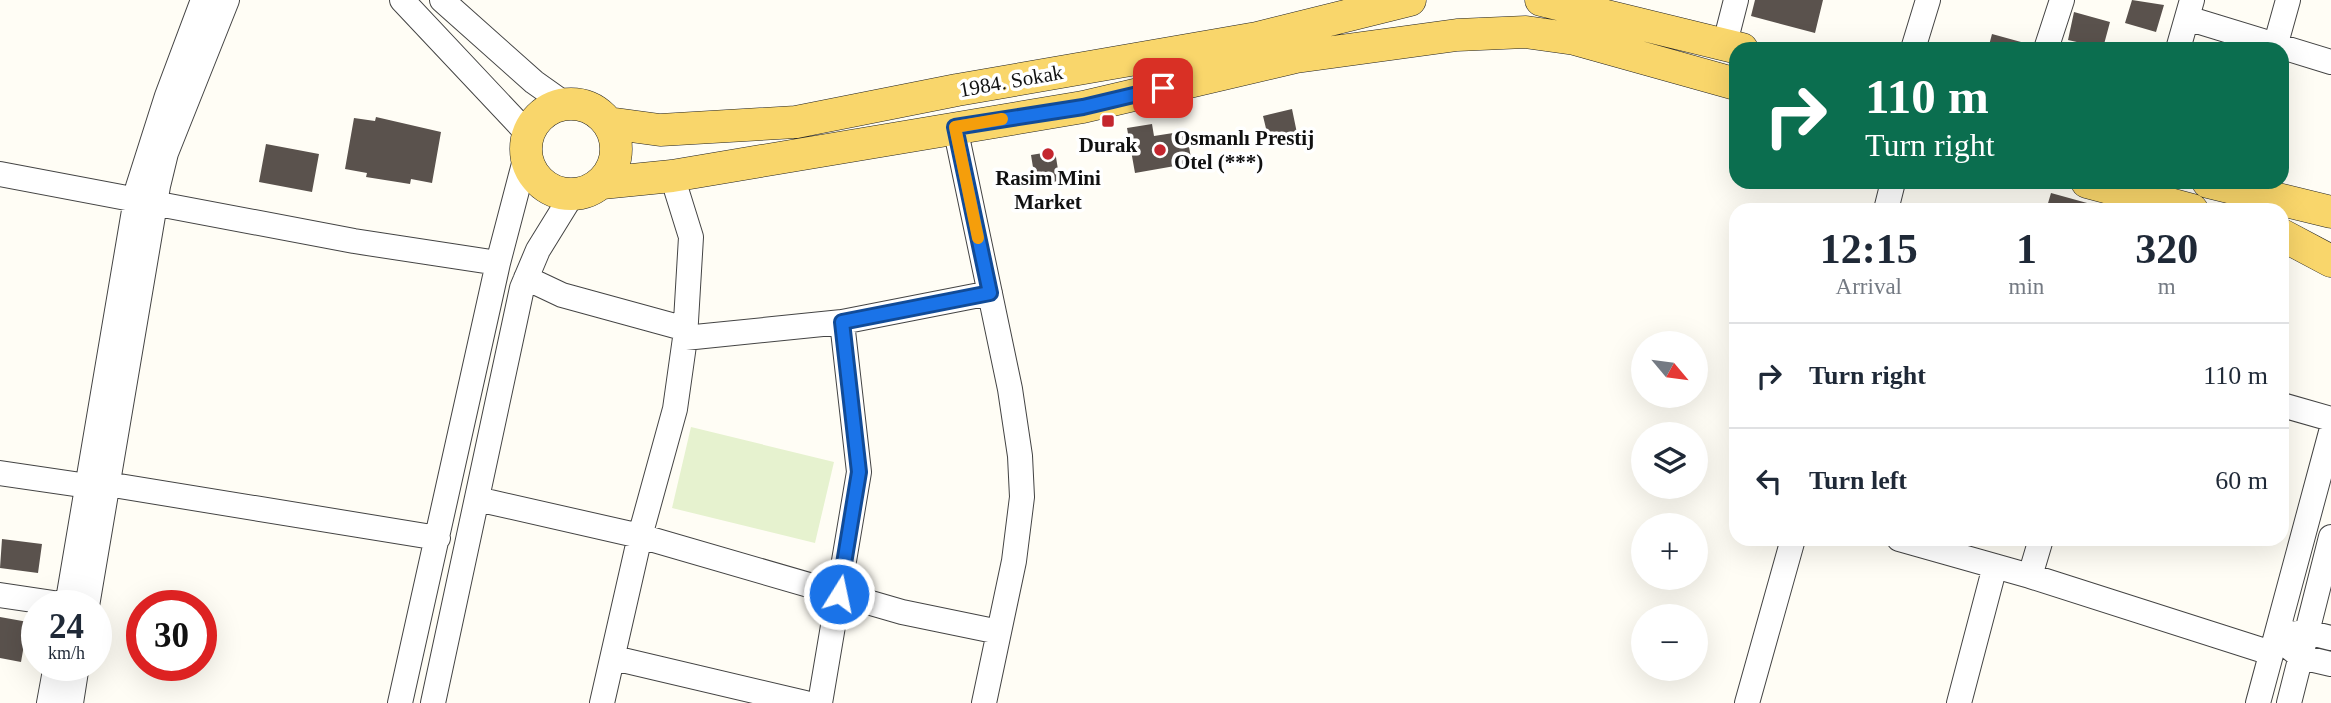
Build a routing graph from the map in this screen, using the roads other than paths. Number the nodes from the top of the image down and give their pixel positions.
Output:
1 (402, 0) edge
2 (442, 0) edge
3 (1410, 0) edge
4 (1736, 0) edge
5 (1928, 0) edge
6 (2062, 0) edge
7 (2288, 0) edge
8 (211, 2) edge
9 (1549, 2) edge
10 (2190, 9) edge
11 (1551, 35) junction
12 (1733, 42) edge
13 (1915, 42) edge
14 (2048, 42) edge
15 (2180, 42) edge
16 (2273, 42) edge
17 (2276, 42) edge
18 (1729, 45) edge
19 (2289, 47) edge
20 (2331, 62) edge
21 (1729, 82) edge
22 (565, 104) junction
23 (608, 123) junction
24 (955, 127) junction
25 (527, 145) junction
26 (0, 174) edge
27 (672, 176) junction
28 (602, 183) junction
29 (2102, 189) edge
30 (2237, 189) edge
31 (572, 195) junction
32 (146, 200) junction
33 (2130, 202) edge
34 (2331, 212) edge
35 (2289, 239) edge
36 (2331, 261) edge
37 (498, 263) junction
38 (526, 278) junction
39 (990, 293) junction
40 (842, 322) junction
41 (685, 333) junction
42 (2289, 407) edge
43 (2331, 419) edge
44 (2331, 432) edge
45 (0, 473) edge
46 (98, 485) junction
47 (477, 499) junction
48 (640, 536) junction
49 (2331, 537) edge
50 (438, 538) junction
51 (1791, 546) edge
52 (1924, 546) edge
53 (2039, 546) edge
54 (1995, 566) junction
55 (2030, 576) junction
56 (71, 590) edge
57 (88, 590) edge
58 (839, 594) junction
59 (0, 595) edge
60 (21, 598) edge
61 (999, 632) junction
62 (2307, 632) junction
63 (2331, 638) edge
64 (2274, 645) junction
65 (2301, 657) junction
66 (614, 658) junction
67 (2331, 664) edge
68 (53, 681) edge
69 (74, 681) edge
70 (49, 703) edge
71 (71, 703) edge
72 (400, 703) edge
73 (433, 703) edge
74 (602, 703) edge
75 (805, 703) edge
76 (820, 703) edge
77 (984, 703) edge
78 (1747, 703) edge
79 (1959, 703) edge
80 (2258, 703) edge
81 (2289, 703) edge

1 - 25 street
2 - 22 street
3 - 23 main road, 1984. Sokak
4 - 12 street
5 - 13 street
6 - 14 street
7 - 17 street
8 - 32 street
9 - 11 main road
9 - 18 main road
10 - 15 street
10 - 16 street
11 - 21 main road
11 - 24 main road
19 - 20 street
22 - 23 main road
22 - 25 main road
23 - 28 main road
24 - 27 main road
24 - 39 street
25 - 31 main road
25 - 37 street
26 - 32 street
27 - 28 main road
27 - 41 street
28 - 31 main road
29 - 33 main road
30 - 34 main road
31 - 38 street
32 - 37 street
32 - 46 street
35 - 36 main road
37 - 50 street
38 - 41 street
38 - 47 street
39 - 40 street
39 - 61 street
40 - 41 street
40 - 58 street
41 - 48 street
42 - 43 street
44 - 64 street
45 - 46 street
46 - 50 street
46 - 56 street
46 - 57 street
47 - 48 street
47 - 73 street
48 - 58 street
48 - 66 street
49 - 62 street
50 - 72 street
51 - 78 street
52 - 54 street
53 - 55 street
54 - 55 street
54 - 79 street
55 - 64 street
58 - 61 street
58 - 76 street
59 - 60 street
61 - 77 street
62 - 63 street
62 - 64 street
62 - 65 street
64 - 65 street
64 - 80 street
65 - 67 street
65 - 81 street
66 - 74 street
66 - 75 street
68 - 70 street
69 - 71 street

